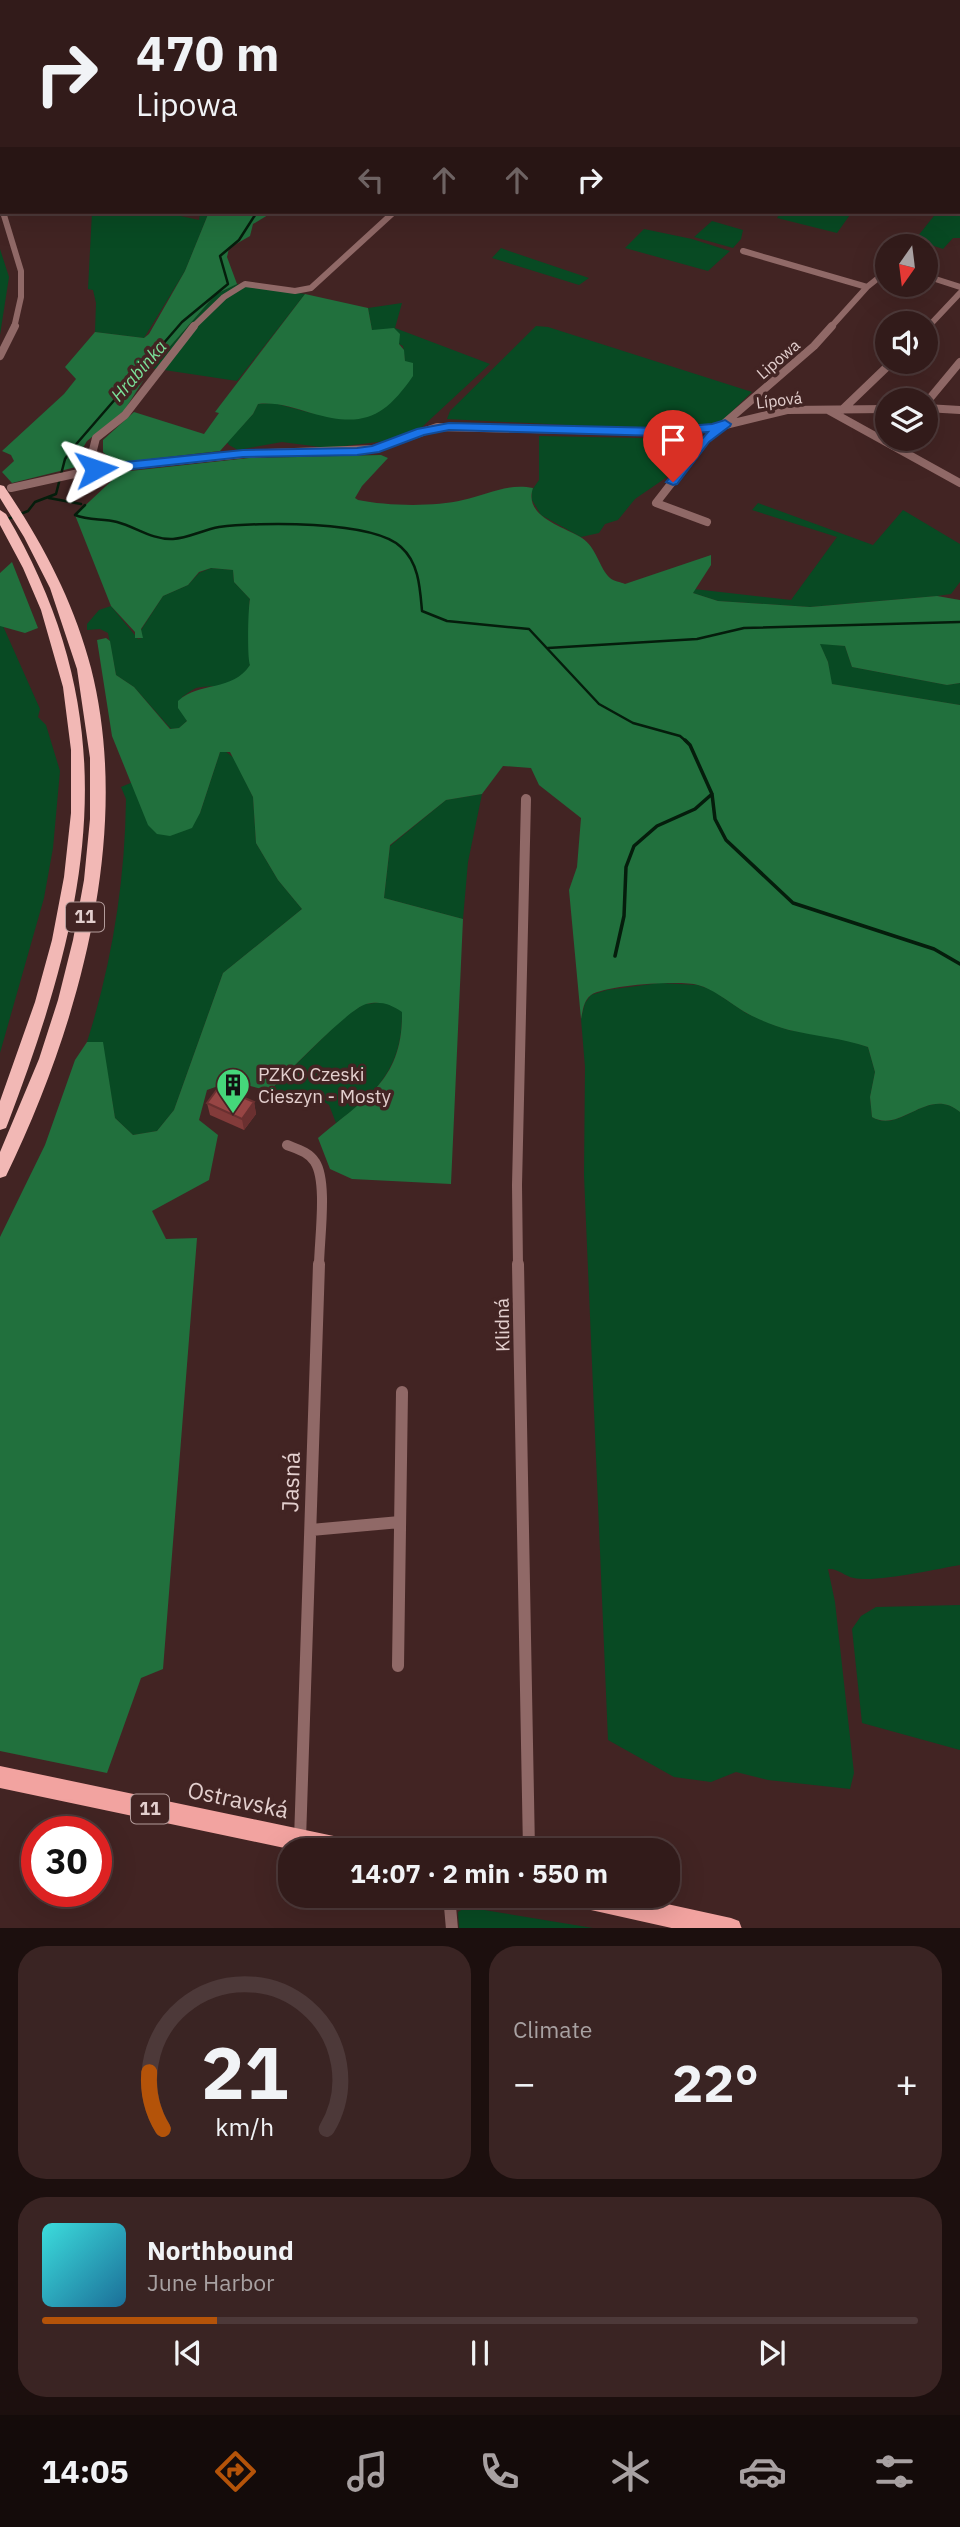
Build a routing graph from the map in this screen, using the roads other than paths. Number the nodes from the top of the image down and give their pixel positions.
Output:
1 (4, 214) edge
2 (392, 214) edge
3 (743, 251) dead end
4 (938, 280) edge
5 (875, 281) edge
6 (867, 287) junction
7 (960, 287) edge
8 (960, 293) edge
9 (938, 316) edge
10 (0, 356) edge
11 (960, 362) edge
12 (880, 374) edge
13 (938, 389) edge
14 (875, 409) edge
15 (938, 409) edge
16 (827, 410) junction
17 (842, 410) junction
18 (960, 410) edge
19 (725, 424) junction
20 (96, 469) junction
21 (960, 483) edge
22 (6, 488) edge
23 (0, 514) edge
24 (706, 522) dead end
25 (526, 799) dead end
26 (0, 1123) edge
27 (287, 1144) dead end
28 (0, 1171) edge
29 (401, 1392) dead end
30 (400, 1521) junction
31 (311, 1530) junction
32 (398, 1666) dead end
33 (0, 1777) edge
34 (290, 1838) edge
35 (300, 1838) edge
36 (529, 1838) edge
37 (450, 1908) edge
38 (635, 1908) edge
39 (452, 1928) edge
40 (731, 1928) edge

1 - 10 street
2 - 20 street
3 - 6 street
4 - 7 street
5 - 6 street, Lipowa
6 - 19 street, Lipowa
8 - 9 street
11 - 13 street
12 - 17 street
14 - 17 street, Lípová
15 - 18 street
16 - 17 street, Lípová
16 - 19 street, Lípová
16 - 21 street
19 - 20 street, Lípová
19 - 24 street, Lipowa
20 - 22 street, Lípová
22 - 28 highway, 11
23 - 26 highway, 11
25 - 36 street, Klidná
27 - 31 street, Jasná
29 - 30 street
30 - 31 street
30 - 32 street
31 - 35 street, Jasná
33 - 34 main road, Ostravská / 11
37 - 39 street
38 - 40 main road

